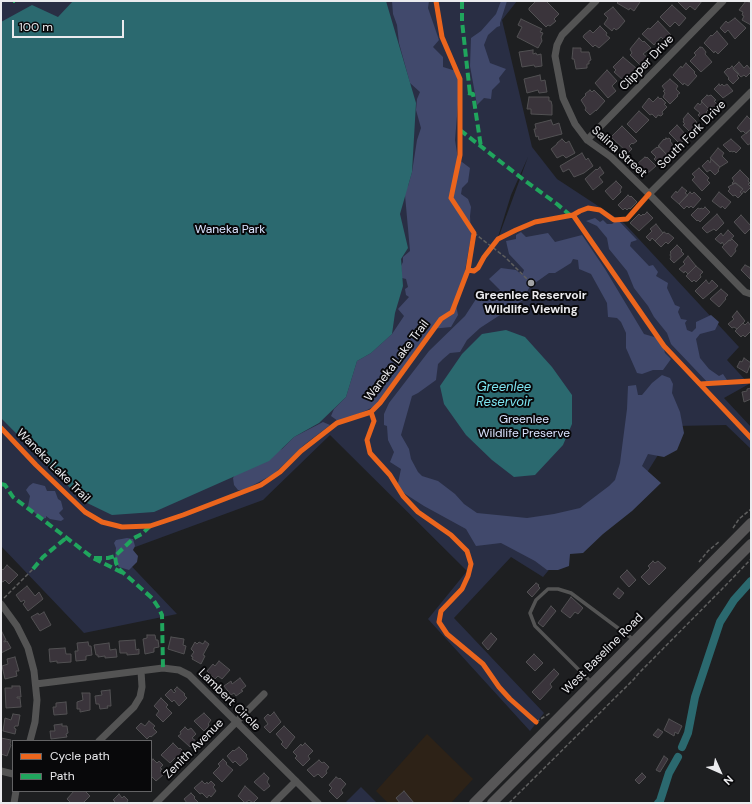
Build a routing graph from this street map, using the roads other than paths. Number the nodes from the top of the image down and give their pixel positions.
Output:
1 (596, 1) edge
2 (723, 1) edge
3 (749, 97) edge
4 (587, 140) junction
5 (649, 194) junction
6 (751, 294) edge
7 (751, 523) edge
8 (751, 544) edge
9 (1, 604) edge
10 (654, 620) junction
11 (664, 630) junction
12 (634, 640) junction
13 (141, 671) junction
14 (592, 683) junction
15 (36, 684) junction
16 (264, 694) dead end
17 (236, 722) junction
18 (30, 740) edge
19 (100, 740) edge
20 (1, 771) edge
21 (12, 774) edge
22 (296, 781) junction
23 (16, 792) edge
24 (14, 803) edge
25 (156, 803) edge
26 (274, 803) edge
27 (318, 803) edge
28 (474, 803) edge
29 (492, 803) edge

1 - 4 street, Salina Street
2 - 4 street, Clipper Drive
3 - 5 street, South Fork Drive
4 - 5 street, Salina Street
5 - 6 street, Salina Street
7 - 10 main road, West Baseline Road
8 - 11 main road
9 - 15 street
10 - 11 main road
10 - 12 main road, West Baseline Road
11 - 29 main road
12 - 14 main road, West Baseline Road
12 - 14 lane
13 - 15 street, Lambert Circle
13 - 17 street, Lambert Circle
13 - 19 street
14 - 28 main road, West Baseline Road
15 - 18 street
16 - 17 street, Zenith Avenue
17 - 22 street, Lambert Circle
17 - 25 street, Zenith Avenue
20 - 21 street
22 - 26 street
22 - 27 street, Lambert Circle
23 - 24 street

